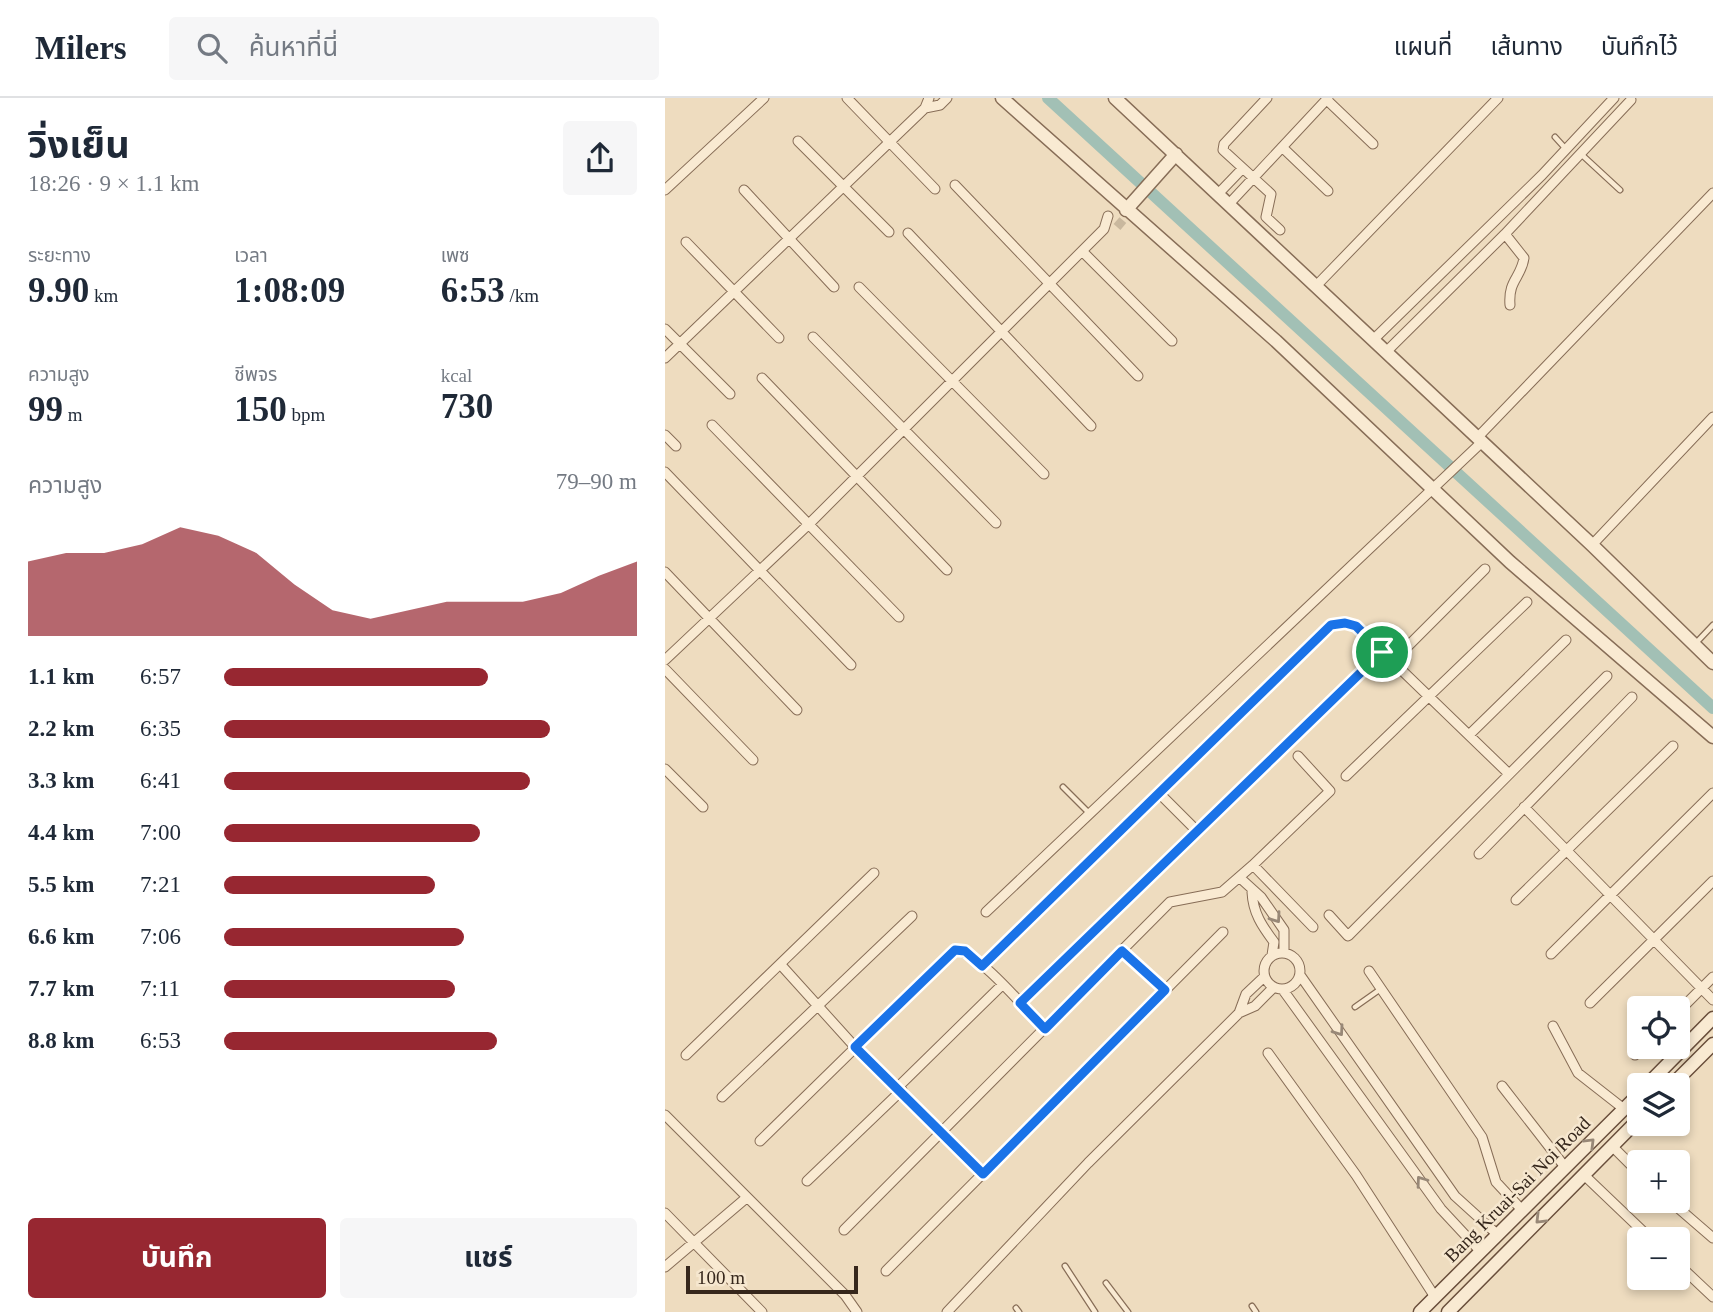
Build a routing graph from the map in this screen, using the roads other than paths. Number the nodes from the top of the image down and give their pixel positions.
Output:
1 (764, 98) edge
2 (846, 98) edge
3 (929, 98) edge
4 (947, 98) edge
5 (1002, 98) edge
6 (1115, 98) edge
7 (1267, 98) edge
8 (1498, 98) edge
9 (1614, 98) edge
10 (1327, 99) edge
11 (1631, 100) edge
12 (925, 108) junction
13 (1555, 137) dead end
14 (797, 141) dead end
15 (888, 142) junction
16 (1373, 144) dead end
17 (1282, 147) junction
18 (1566, 149) junction
19 (1176, 154) junction
20 (1581, 154) junction
21 (1242, 169) junction
22 (1253, 178) junction
23 (955, 185) dead end
24 (842, 186) junction
25 (935, 189) dead end
26 (665, 190) edge
27 (744, 190) dead end
28 (1620, 190) dead end
29 (1328, 191) dead end
30 (1713, 193) edge
31 (1218, 194) junction
32 (1229, 204) junction
33 (1121, 213) junction
34 (1280, 230) dead end
35 (889, 232) dead end
36 (908, 233) dead end
37 (1505, 234) junction
38 (789, 237) junction
39 (686, 242) dead end
40 (1082, 251) junction
41 (1050, 283) junction
42 (1316, 286) junction
43 (834, 287) dead end
44 (859, 287) dead end
45 (732, 291) junction
46 (1510, 304) dead end
47 (665, 329) edge
48 (1003, 332) junction
49 (813, 337) dead end
50 (779, 338) dead end
51 (1373, 340) junction
52 (1172, 341) dead end
53 (679, 344) junction
54 (1386, 352) junction
55 (665, 358) edge
56 (1138, 376) dead end
57 (762, 378) dead end
58 (951, 381) junction
59 (730, 394) dead end
60 (1713, 417) edge
61 (712, 425) dead end
62 (1091, 426) dead end
63 (902, 429) junction
64 (665, 435) edge
65 (1478, 443) junction
66 (676, 446) dead end
67 (665, 472) edge
68 (856, 474) junction
69 (1044, 474) dead end
70 (1437, 485) junction
71 (810, 523) junction
72 (996, 523) dead end
73 (1592, 545) junction
74 (1485, 569) dead end
75 (759, 570) junction
76 (947, 570) dead end
77 (665, 572) edge
78 (1527, 602) dead end
79 (899, 617) dead end
80 (710, 618) junction
81 (1713, 625) edge
82 (1566, 640) dead end
83 (1695, 645) junction
84 (1382, 652) junction
85 (665, 660) edge
86 (1392, 662) junction
87 (1713, 663) edge
88 (851, 665) dead end
89 (665, 669) edge
90 (1607, 676) dead end
91 (1429, 697) junction
92 (1632, 697) dead end
93 (797, 709) dead end
94 (1468, 735) junction
95 (1713, 737) edge
96 (1674, 746) dead end
97 (1298, 756) dead end
98 (753, 760) dead end
99 (665, 769) edge
100 (1508, 774) junction
101 (1346, 776) dead end
102 (1063, 787) dead end
103 (1159, 793) junction
104 (1713, 793) edge
105 (703, 807) dead end
106 (1524, 807) junction
107 (1088, 812) junction
108 (1197, 831) junction
109 (1567, 850) junction
110 (1479, 854) dead end
111 (1253, 865) junction
112 (874, 873) dead end
113 (1239, 877) junction
114 (1713, 881) edge
115 (1252, 892) junction
116 (1611, 895) junction
117 (1516, 900) dead end
118 (986, 912) dead end
119 (1329, 915) dead end
120 (912, 916) dead end
121 (1313, 927) dead end
122 (1223, 932) dead end
123 (1655, 939) junction
124 (1122, 951) junction
125 (1284, 953) junction
126 (1551, 954) dead end
127 (1272, 955) junction
128 (781, 965) junction
129 (982, 966) junction
130 (1369, 971) dead end
131 (1300, 975) junction
132 (1264, 976) junction
133 (1713, 977) edge
134 (1002, 985) junction
135 (1273, 988) junction
136 (1383, 988) junction
137 (1702, 989) junction
138 (1165, 990) junction
139 (1283, 990) junction
140 (1690, 1000) edge
141 (1713, 1000) edge
142 (1020, 1003) junction
143 (1590, 1003) dead end
144 (819, 1004) junction
145 (1356, 1007) dead end
146 (1239, 1013) junction
147 (1713, 1018) edge
148 (1553, 1026) dead end
149 (1045, 1029) junction
150 (1713, 1044) edge
151 (855, 1047) junction
152 (1268, 1053) dead end
153 (686, 1055) dead end
154 (1659, 1073) edge
155 (1684, 1073) edge
156 (1502, 1086) dead end
157 (900, 1088) junction
158 (722, 1097) dead end
159 (1627, 1106) edge
160 (1624, 1109) junction
161 (665, 1115) edge
162 (1627, 1131) edge
163 (942, 1132) junction
164 (760, 1141) dead end
165 (1612, 1146) junction
166 (1627, 1161) edge
167 (1565, 1167) junction
168 (983, 1174) junction
169 (1584, 1175) junction
170 (807, 1181) dead end
171 (1455, 1196) junction
172 (745, 1199) junction
173 (1441, 1209) junction
174 (1522, 1210) junction
175 (665, 1213) edge
176 (1684, 1213) edge
177 (1638, 1227) edge
178 (844, 1230) dead end
179 (1498, 1235) junction
180 (1713, 1238) edge
181 (691, 1242) junction
182 (1481, 1251) junction
183 (1065, 1266) dead end
184 (665, 1267) edge
185 (886, 1271) dead end
186 (1690, 1275) edge
187 (1107, 1283) dead end
188 (1435, 1297) junction
189 (1713, 1297) edge
190 (1252, 1306) dead end
191 (762, 1312) edge
192 (857, 1312) edge
193 (947, 1312) edge
194 (1095, 1312) edge
195 (1128, 1312) edge
196 (1256, 1312) edge
197 (1420, 1312) edge
198 (1448, 1312) edge

1 - 26 street
2 - 15 street
3 - 12 street
4 - 12 street
5 - 33 street
6 - 19 street
7 - 21 street
8 - 42 street
9 - 18 street
10 - 16 street
10 - 17 street
11 - 20 street
12 - 15 street
13 - 18 lane
14 - 24 street
15 - 24 street
15 - 25 street
17 - 22 street
17 - 29 street
18 - 51 street
19 - 31 street
19 - 33 street
20 - 28 lane
20 - 37 street
21 - 22 street
21 - 31 street
22 - 32 street
22 - 34 street
23 - 41 street
24 - 35 street
24 - 38 street
27 - 38 street
30 - 65 street
31 - 32 street
32 - 42 street
33 - 40 street
33 - 70 street
36 - 48 street
37 - 46 street
37 - 54 street
38 - 43 street
38 - 45 street
39 - 45 street
40 - 41 street
40 - 52 street
41 - 48 street
41 - 56 street
42 - 51 street
44 - 58 street
45 - 50 street
45 - 53 street
47 - 53 street
48 - 58 street
48 - 62 street
49 - 63 street
51 - 54 street
53 - 55 street
53 - 59 street
54 - 65 street
57 - 68 street
58 - 63 street
58 - 69 street
60 - 73 street
61 - 71 street
63 - 68 street
63 - 72 street
64 - 66 street
65 - 70 street
65 - 73 street
67 - 75 street
68 - 71 street
68 - 76 street
70 - 95 street
70 - 107 street
71 - 75 street
71 - 79 street
73 - 83 street
74 - 86 street
75 - 80 street
75 - 88 street
77 - 80 street
78 - 91 street
80 - 85 street
80 - 93 street
81 - 83 lane
82 - 94 street
83 - 87 street
84 - 86 street
84 - 103 street
84 - 108 street
86 - 91 street
89 - 98 street
90 - 100 street
91 - 94 street
91 - 101 street
92 - 106 street
94 - 100 street
96 - 109 street
97 - 111 street
99 - 105 street
100 - 119 street
102 - 107 lane
103 - 108 street
103 - 129 street
104 - 116 street
106 - 109 street
106 - 110 street
107 - 118 street
108 - 142 street
109 - 116 street
109 - 117 street
111 - 113 street
111 - 121 street
112 - 128 street
113 - 115 street
113 - 124 street
114 - 123 street
115 -> 125 street
115 - 127 street
116 - 123 street
116 - 126 street
120 - 144 street
122 - 138 street
123 - 137 street
123 - 143 street
124 - 138 street
124 - 149 street
125 - 127 street
125 - 131 street
127 - 132 street
128 - 144 street
128 - 153 street
129 - 134 street
129 - 151 street
130 - 136 street
131 - 139 street
131 -> 171 street
132 - 135 street
132 - 146 street
133 - 137 street
134 - 142 street
134 - 157 street
135 - 139 street
135 - 146 street
136 - 145 lane
136 - 174 street
137 - 140 street
137 - 141 street
138 - 168 street
173 -> 139 street
142 - 149 street
144 - 151 street
144 - 158 street
146 - 193 street
147 - 154 street
148 - 160 street
149 - 163 street
150 - 155 street
151 - 157 street
151 - 164 street
152 - 188 street
156 - 167 street
157 - 163 street
157 - 170 street
159 - 160 street, Bang Kruai-Sai Noi Road
167 -> 160 street, Bang Kruai-Sai Noi Road
161 - 172 street
162 - 165 street, Bang Kruai-Sai Noi Road
163 - 168 street
163 - 178 street
165 - 166 street
165 - 169 street, Bang Kruai-Sai Noi Road
167 - 174 street, Bang Kruai-Sai Noi Road
168 - 185 street
169 - 177 street
169 -> 198 street, Bang Kruai-Sai Noi Road
171 - 173 street
171 - 179 street
172 - 181 street
172 - 192 street
173 - 182 street
174 - 179 street, Bang Kruai-Sai Noi Road
175 - 181 street
176 - 180 street
179 - 182 street, Bang Kruai-Sai Noi Road
181 - 184 street
181 - 191 street
182 - 188 street, Bang Kruai-Sai Noi Road
183 - 194 lane
186 - 189 street
187 - 195 lane
188 - 197 street, Bang Kruai-Sai Noi Road
190 - 196 lane

